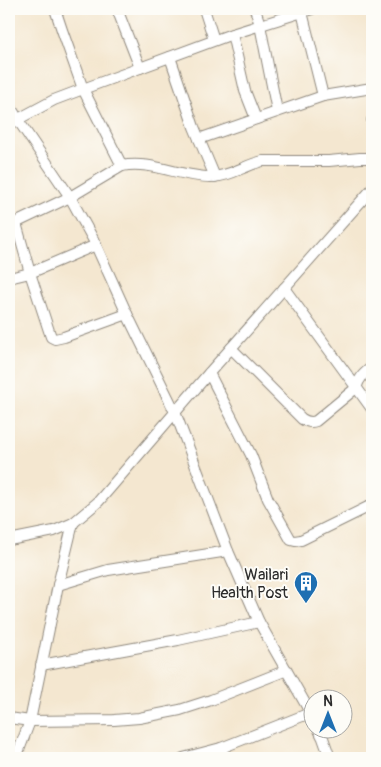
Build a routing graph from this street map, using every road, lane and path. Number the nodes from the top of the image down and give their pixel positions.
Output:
1 (55, 9) edge
2 (117, 9) edge
3 (204, 9) edge
4 (255, 9) edge
5 (307, 11) edge
6 (260, 25) junction
7 (232, 34) junction
8 (214, 40) junction
9 (170, 57) junction
10 (140, 68) junction
11 (372, 88) edge
12 (83, 89) junction
13 (323, 96) junction
14 (9, 104) edge
15 (277, 112) junction
16 (256, 119) junction
17 (372, 120) edge
18 (13, 122) edge
19 (372, 129) edge
20 (199, 139) junction
21 (372, 158) edge
22 (122, 166) junction
23 (216, 177) junction
24 (372, 189) edge
25 (70, 197) junction
26 (13, 224) edge
27 (96, 245) junction
28 (30, 274) junction
29 (9, 278) edge
30 (284, 288) junction
31 (127, 314) junction
32 (231, 348) junction
33 (372, 367) edge
34 (208, 372) junction
35 (356, 388) junction
36 (372, 408) edge
37 (175, 412) junction
38 (372, 505) edge
39 (73, 523) junction
40 (9, 540) edge
41 (228, 552) junction
42 (58, 585) junction
43 (258, 622) junction
44 (41, 664) junction
45 (286, 670) junction
46 (304, 702) edge
47 (9, 718) edge
48 (304, 719) edge
49 (30, 721) junction
50 (324, 740) edge
51 (223, 753) edge
52 (16, 758) edge
53 (183, 758) edge
54 (330, 758) edge

1 - 12 street
2 - 10 street
3 - 8 street
4 - 6 street
5 - 6 street
5 - 13 street
6 - 7 street
6 - 15 street
7 - 8 street
7 - 16 street
8 - 9 street
9 - 10 street
9 - 20 street
10 - 12 street
11 - 13 street
12 - 18 street
12 - 22 street
13 - 15 street
14 - 18 street
15 - 16 street
16 - 20 street
17 - 19 street
18 - 25 street
20 - 23 street
21 - 23 street
22 - 23 street
22 - 25 street
24 - 30 street
25 - 26 street
25 - 27 street
26 - 28 street
27 - 28 street
27 - 31 street
28 - 29 street
28 - 31 street
30 - 32 street
30 - 35 street
31 - 37 street
32 - 34 street
32 - 35 street
33 - 35 street
34 - 37 street
34 - 38 street
35 - 36 street
37 - 39 street
37 - 41 street
39 - 40 street
39 - 42 street
41 - 42 street
41 - 43 street
42 - 44 street
43 - 44 street
43 - 45 street
44 - 49 street
45 - 46 street
45 - 49 street
47 - 49 street
48 - 51 street
49 - 52 street
50 - 54 street
51 - 53 street

